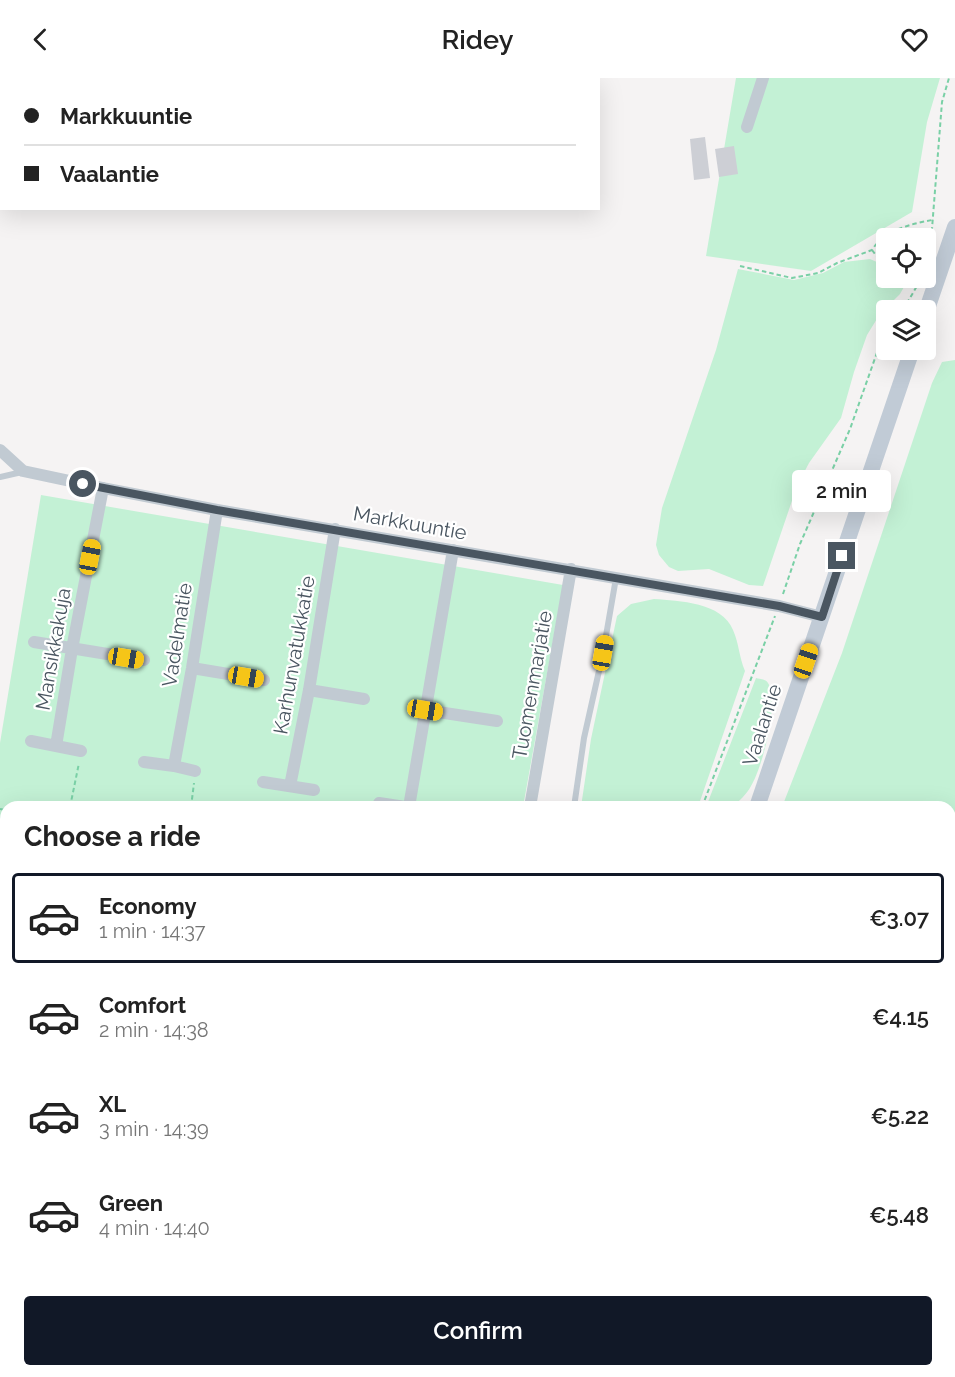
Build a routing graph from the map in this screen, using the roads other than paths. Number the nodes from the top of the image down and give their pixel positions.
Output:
1 (763, 78) edge
2 (747, 127) dead end
3 (955, 227) edge
4 (930, 300) edge
5 (909, 360) edge
6 (0, 450) edge
7 (22, 471) junction
8 (0, 477) edge
9 (103, 488) junction
10 (217, 510) junction
11 (335, 530) junction
12 (453, 550) junction
13 (571, 569) junction
14 (616, 577) junction
15 (822, 617) junction
16 (34, 642) dead end
17 (72, 649) junction
18 (144, 660) dead end
19 (192, 668) junction
20 (264, 680) dead end
21 (309, 690) junction
22 (364, 699) dead end
23 (425, 710) junction
24 (496, 721) dead end
25 (31, 741) dead end
26 (56, 746) junction
27 (81, 751) road end
28 (144, 762) dead end
29 (174, 766) junction
30 (195, 771) road end
31 (263, 782) dead end
32 (290, 786) junction
33 (314, 790) dead end
34 (408, 801) edge
35 (531, 801) edge
36 (575, 801) edge
37 (759, 801) edge

1 - 2 street
3 - 4 street
5 - 15 street, Vaalantie
6 - 7 street
7 - 8 lane
7 - 9 street, Markkuuntie
9 - 10 street, Markkuuntie
9 - 17 street, Mansikkakuja
10 - 11 street, Markkuuntie
10 - 19 street, Vadelmatie
11 - 12 street, Markkuuntie
11 - 21 street, Karhunvatukkatie
12 - 13 street, Markkuuntie
12 - 23 street
13 - 14 street, Markkuuntie
13 - 35 street, Tuomenmarjatie
14 - 15 street, Markkuuntie
14 - 36 lane
15 - 37 street, Vaalantie
16 - 17 street
17 - 18 street
17 - 26 street, Mansikkakuja
19 - 20 street
19 - 29 street, Vadelmatie
21 - 22 street
21 - 32 street, Karhunvatukkatie
23 - 24 street
23 - 34 street
25 - 26 street
26 - 27 street
28 - 29 street
29 - 30 street
31 - 32 street
32 - 33 street

